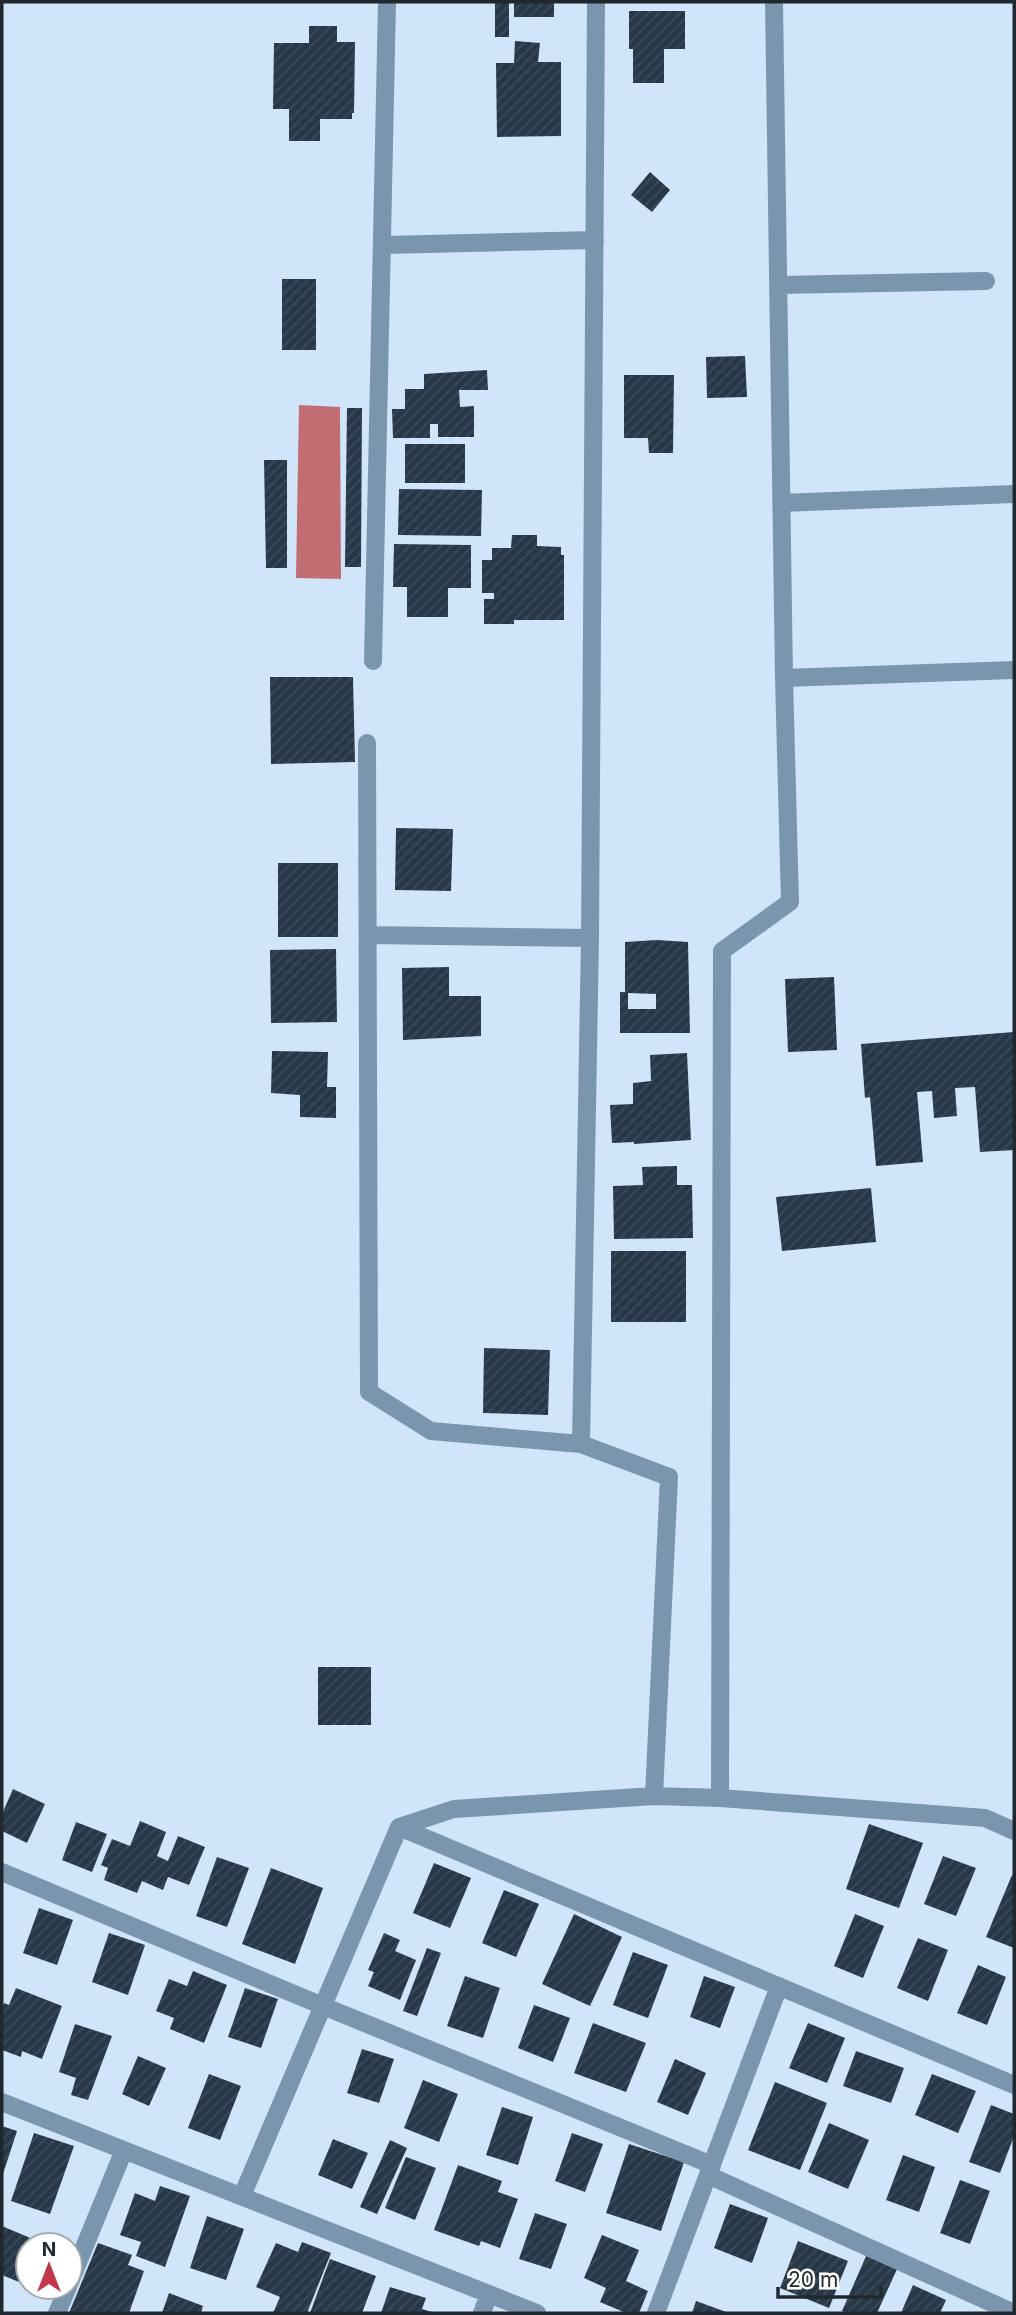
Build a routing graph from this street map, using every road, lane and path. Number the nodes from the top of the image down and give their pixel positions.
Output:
1 (387, 2) edge
2 (596, 2) edge
3 (775, 2) edge
4 (595, 240) junction
5 (384, 246) junction
6 (986, 281) dead end
7 (779, 285) junction
8 (1014, 494) edge
9 (781, 503) junction
10 (373, 662) dead end
11 (1014, 670) edge
12 (784, 678) junction
13 (367, 743) dead end
14 (368, 935) junction
15 (590, 938) junction
16 (581, 1444) junction
17 (654, 1796) junction
18 (720, 1798) junction
19 (399, 1827) junction
20 (1014, 1831) edge
21 (2, 1872) edge
22 (779, 1986) junction
23 (323, 2006) junction
24 (1014, 2085) edge
25 (2, 2102) edge
26 (124, 2150) junction
27 (710, 2170) junction
28 (242, 2196) junction
29 (84, 2247) edge
30 (489, 2294) junction
31 (482, 2313) edge
32 (537, 2313) edge
33 (656, 2313) edge
34 (1014, 2313) edge

1 - 5 street
2 - 4 street
3 - 7 street
4 - 5 street
4 - 15 street
5 - 10 street
6 - 7 street
7 - 9 street
8 - 9 street
9 - 12 street
11 - 12 street
12 - 18 street
13 - 14 street
14 - 15 street
14 - 16 street
15 - 16 street
16 - 17 street
17 - 18 street
17 - 19 street
18 - 20 street
19 - 22 street
19 - 23 street
21 - 23 street
22 - 24 street
22 - 27 street
23 - 27 street
23 - 28 street
25 - 26 street
26 - 28 street
26 - 29 street
27 - 33 street
27 - 34 street
28 - 30 street
30 - 31 street
30 - 32 street

